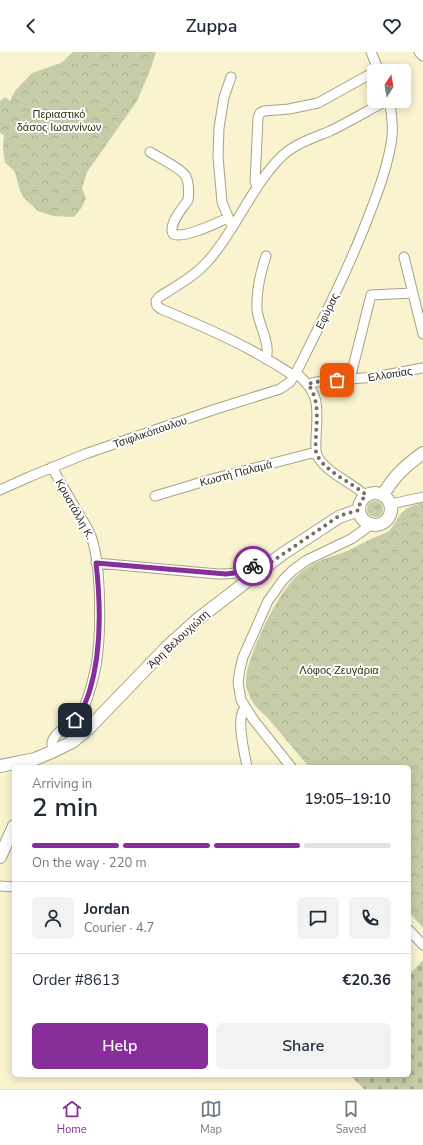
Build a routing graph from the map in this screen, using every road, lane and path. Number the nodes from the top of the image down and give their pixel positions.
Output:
1 (371, 52) edge
2 (419, 52) edge
3 (423, 56) edge
4 (375, 64) edge
5 (367, 76) edge
6 (231, 77) dead end
7 (373, 108) edge
8 (390, 108) edge
9 (150, 152) dead end
10 (258, 186) junction
11 (230, 222) junction
12 (266, 256) dead end
13 (404, 257) dead end
14 (412, 293) junction
15 (423, 334) edge
16 (266, 358) junction
17 (423, 368) edge
18 (295, 374) junction
19 (350, 379) junction
20 (308, 384) junction
21 (316, 452) junction
22 (423, 453) edge
23 (52, 467) junction
24 (0, 489) edge
25 (366, 495) junction
26 (155, 496) dead end
27 (423, 497) edge
28 (387, 499) junction
29 (359, 510) junction
30 (371, 525) junction
31 (96, 563) junction
32 (261, 569) junction
33 (246, 708) junction
34 (54, 751) junction
35 (34, 763) edge
36 (247, 765) edge
37 (289, 765) edge
38 (0, 766) edge
39 (12, 830) edge
40 (0, 857) edge
41 (0, 886) edge
42 (12, 887) edge
43 (411, 932) edge
44 (423, 946) edge

1 - 4 street
2 - 3 street
5 - 10 street
6 - 11 street
7 - 10 street
8 - 18 street, Εφύρας
9 - 11 street
10 - 11 street
11 - 16 street
12 - 16 street
13 - 14 street
14 - 15 street
14 - 19 street
16 - 18 street
17 - 19 street, Ελλοπίας
18 - 20 street
18 - 23 street, Τσιφλικόπουλου
19 - 20 street, Ελλοπίας
20 - 21 street
21 - 25 street
21 - 26 street, Κωστή Παλαμά
22 - 28 street
23 - 24 street, Τσιφλικόπουλου
23 - 31 street, Κρυστάλλη Κ.
25 - 28 street
25 - 29 street
27 - 28 street
28 - 30 street
29 - 30 street
29 - 32 street, Άρη Βελουχιώτη
30 - 33 street
31 - 32 street
31 - 34 street, Κρυστάλλη Κ.
32 - 34 street, Άρη Βελουχιώτη
33 - 36 street
33 - 37 street
34 - 35 street, Άρη Βελουχιώτη
35 - 38 street, Άρη Βελουχιώτη
39 - 40 street
41 - 42 street
43 - 44 street

